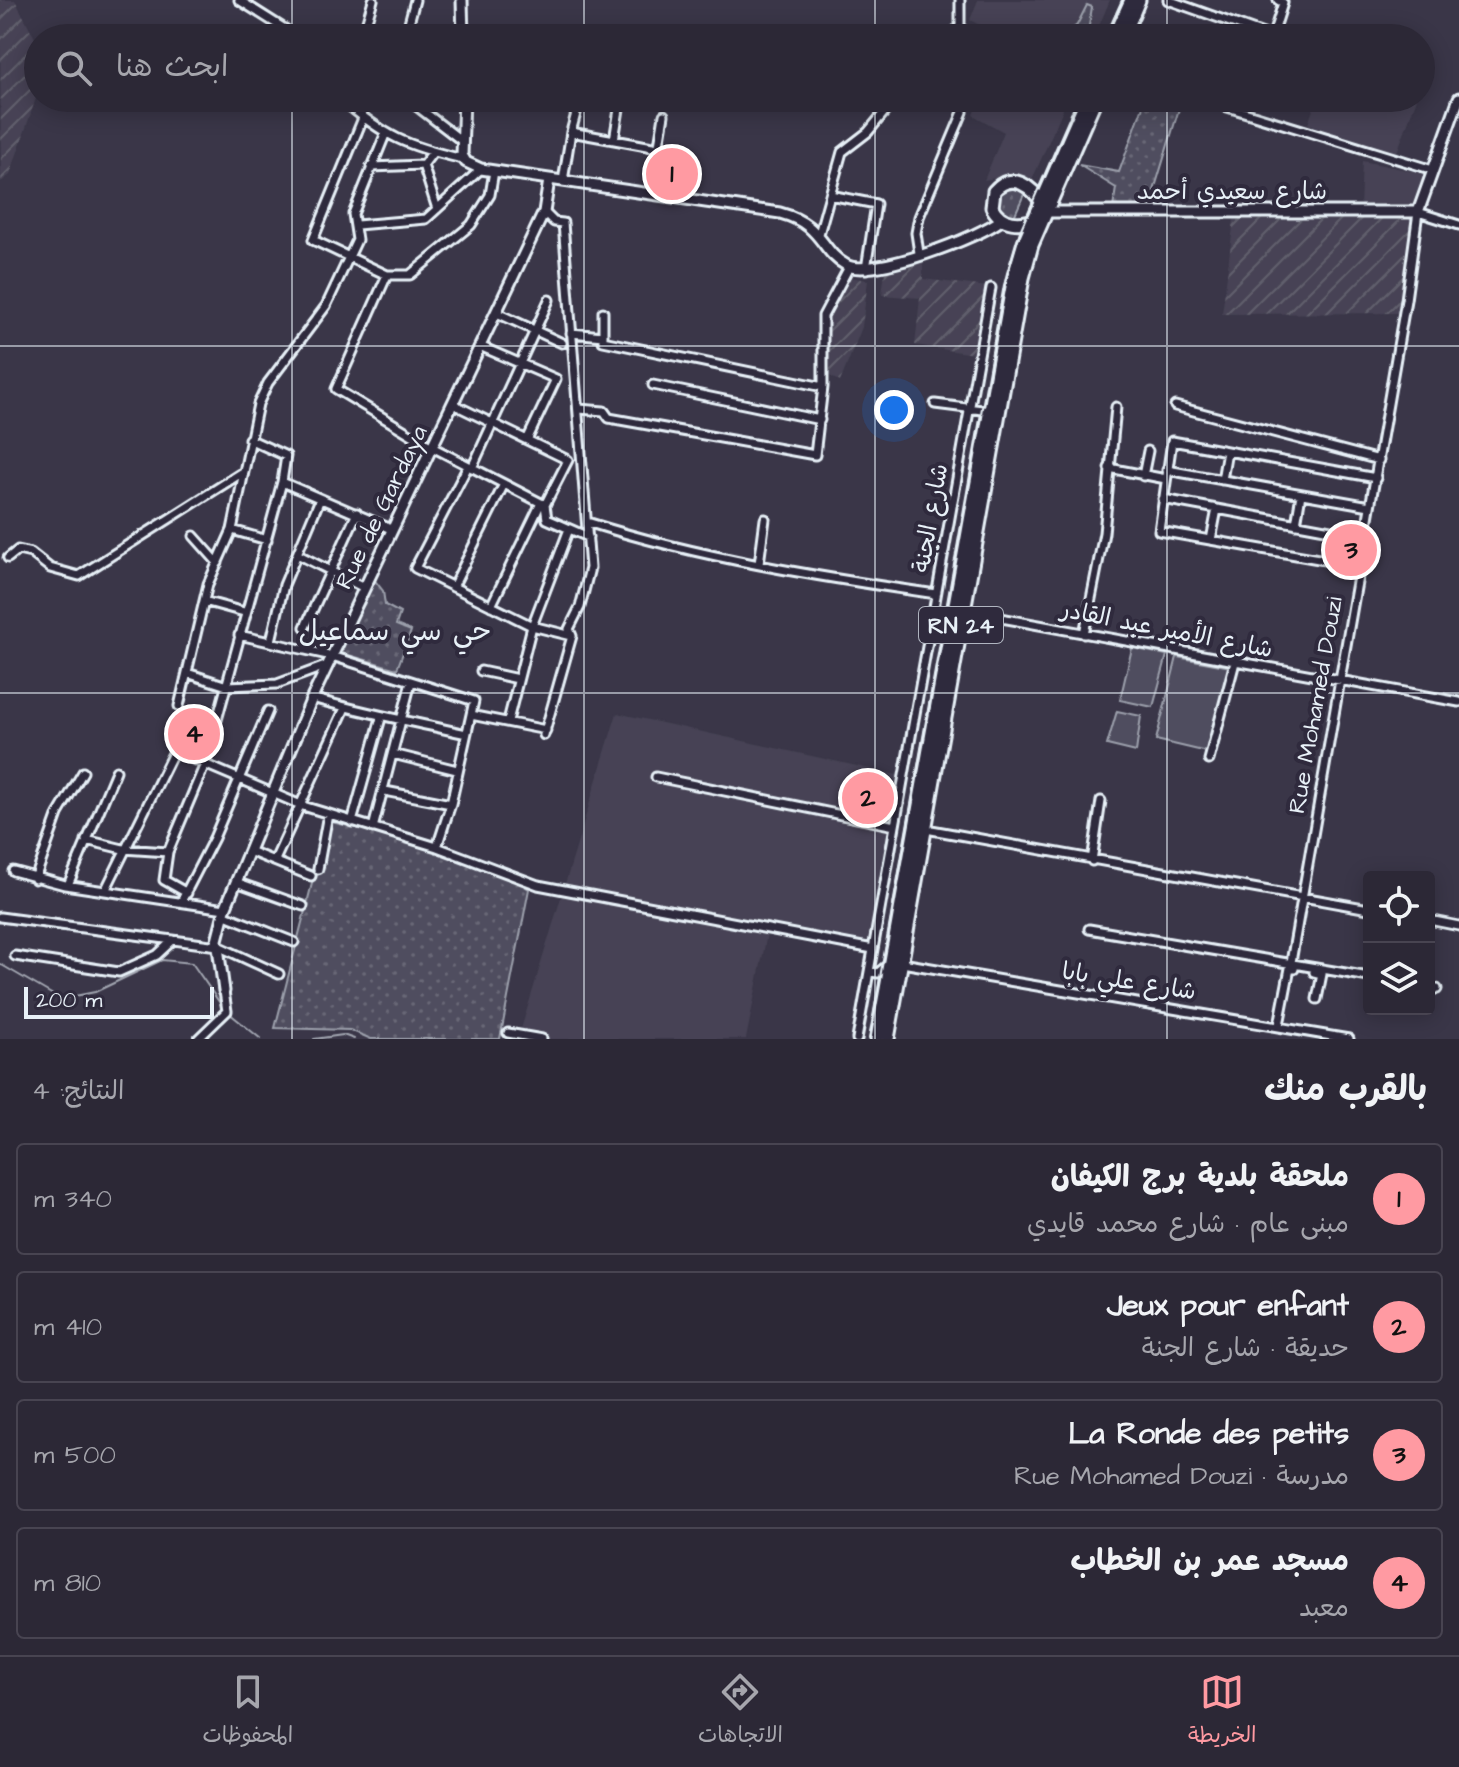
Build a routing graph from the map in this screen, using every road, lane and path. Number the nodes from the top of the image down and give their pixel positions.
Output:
1 (239, 0) edge
2 (373, 0) edge
3 (415, 0) edge
4 (462, 0) edge
5 (960, 0) edge
6 (1131, 0) edge
7 (1139, 0) edge
8 (1168, 0) edge
9 (1278, 0) edge
10 (277, 24) edge
11 (366, 24) edge
12 (409, 24) edge
13 (463, 24) edge
14 (960, 24) edge
15 (1124, 24) edge
16 (1127, 24) edge
17 (1234, 24) edge
18 (1276, 24) edge
19 (1459, 98) edge
20 (356, 112) edge
21 (424, 112) edge
22 (463, 112) edge
23 (576, 112) edge
24 (619, 112) edge
25 (884, 112) edge
26 (963, 112) dead end
27 (1081, 112) edge
28 (1089, 112) edge
29 (1244, 112) edge
30 (664, 115) dead end
31 (363, 118) junction
32 (571, 132) junction
33 (385, 135) junction
34 (614, 140) junction
35 (462, 141) junction
36 (658, 148) junction
37 (433, 152) junction
38 (463, 159) junction
39 (423, 165) junction
40 (371, 167) junction
41 (481, 169) junction
42 (1433, 170) junction
43 (494, 171) junction
44 (549, 180) junction
45 (563, 181) junction
46 (1051, 183) junction
47 (1030, 187) junction
48 (651, 193) junction
49 (830, 195) junction
50 (437, 209) junction
51 (544, 212) junction
52 (1042, 212) junction
53 (1418, 212) junction
54 (1003, 218) junction
55 (357, 225) junction
56 (1459, 225) edge
57 (819, 234) junction
58 (1024, 242) junction
59 (919, 253) junction
60 (349, 255) junction
61 (849, 267) junction
62 (866, 269) junction
63 (387, 275) junction
64 (991, 288) dead end
65 (549, 300) dead end
66 (603, 312) dead end
67 (497, 313) junction
68 (537, 331) junction
69 (571, 333) junction
70 (603, 336) junction
71 (562, 343) dead end
72 (482, 347) junction
73 (522, 364) junction
74 (653, 385) dead end
75 (823, 387) junction
76 (453, 404) junction
77 (935, 404) dead end
78 (1175, 406) dead end
79 (1116, 407) dead end
80 (970, 408) junction
81 (579, 409) junction
82 (990, 411) junction
83 (820, 420) junction
84 (494, 422) junction
85 (528, 438) junction
86 (249, 439) junction
87 (432, 447) junction
88 (1148, 451) dead end
89 (1227, 451) junction
90 (1379, 460) junction
91 (470, 467) junction
92 (1109, 468) junction
93 (243, 472) junction
94 (1167, 474) junction
95 (1143, 476) junction
96 (1376, 478) junction
97 (1222, 480) junction
98 (282, 482) junction
99 (504, 484) junction
100 (1301, 494) junction
101 (320, 499) junction
102 (1163, 499) junction
103 (543, 504) junction
104 (1370, 506) junction
105 (1217, 509) junction
106 (357, 513) junction
107 (765, 519) dead end
108 (587, 522) junction
109 (1296, 524) junction
110 (391, 529) junction
111 (569, 529) junction
112 (232, 530) junction
113 (194, 536) dead end
114 (1363, 536) junction
115 (588, 537) junction
116 (267, 540) junction
117 (1211, 540) junction
118 (299, 555) junction
119 (8, 558) dead end
120 (218, 563) junction
121 (759, 564) junction
122 (1359, 566) junction
123 (331, 572) junction
124 (453, 587) junction
125 (364, 588) junction
126 (936, 594) junction
127 (204, 601) junction
128 (491, 606) junction
129 (963, 611) junction
130 (244, 612) junction
131 (532, 626) junction
132 (305, 627) dead end
133 (1084, 634) junction
134 (239, 635) junction
135 (572, 636) junction
136 (271, 641) junction
137 (330, 660) junction
138 (1235, 662) junction
139 (481, 671) dead end
140 (187, 673) junction
141 (518, 679) junction
142 (1340, 681) junction
143 (411, 682) junction
144 (227, 686) junction
145 (312, 698) junction
146 (1459, 702) edge
147 (179, 706) dead end
148 (345, 708) junction
149 (268, 711) dead end
150 (471, 715) junction
151 (381, 718) junction
152 (400, 719) junction
153 (508, 721) junction
154 (466, 734) junction
155 (393, 754) junction
156 (1209, 760) dead end
157 (205, 764) junction
158 (457, 770) junction
159 (116, 771) dead end
160 (83, 772) dead end
161 (656, 777) dead end
162 (237, 779) junction
163 (385, 791) junction
164 (274, 793) junction
165 (1101, 801) dead end
166 (451, 804) junction
167 (303, 806) junction
168 (328, 814) junction
169 (352, 822) junction
170 (895, 826) junction
171 (373, 828) junction
172 (926, 829) junction
173 (86, 840) junction
174 (437, 847) junction
175 (123, 849) junction
176 (249, 851) junction
177 (168, 852) junction
178 (275, 860) junction
179 (1092, 861) junction
180 (318, 869) dead end
181 (13, 871) dead end
182 (311, 876) dead end
183 (35, 879) junction
184 (236, 882) junction
185 (68, 885) junction
186 (106, 889) junction
187 (184, 897) junction
188 (1300, 897) junction
189 (303, 906) dead end
190 (1363, 908) edge
191 (225, 912) junction
192 (0, 917) edge
193 (1435, 921) edge
194 (1459, 926) edge
195 (1089, 929) dead end
196 (173, 940) junction
197 (294, 942) dead end
198 (218, 946) junction
199 (873, 949) junction
200 (15, 956) dead end
201 (897, 962) junction
202 (1290, 966) junction
203 (874, 973) junction
204 (279, 974) dead end
205 (1363, 976) edge
206 (886, 988) junction
207 (224, 991) joint
208 (1317, 999) dead end
209 (1279, 1025) junction
210 (508, 1033) dead end
211 (198, 1039) edge
212 (542, 1039) edge
213 (857, 1039) edge
214 (877, 1039) edge
215 (888, 1039) edge
216 (1349, 1039) edge

1 - 10 street
2 - 11 street
3 - 12 street
4 - 13 street
5 - 14 street
6 - 15 main road
7 - 16 main road
8 - 17 street
9 - 18 street
19 - 42 street
20 - 31 street
21 - 35 street
22 - 35 street
23 - 32 street
24 - 34 street
25 - 49 street
26 - 59 street
27 - 46 main road, RN 24
28 - 52 main road, RN 24
29 - 42 street
30 - 36 street
31 - 33 street
31 - 60 street
32 - 34 street
32 - 45 street
33 - 37 street
33 - 40 street
34 - 36 street
35 - 38 street
36 - 48 street
37 - 38 street
37 - 39 street
38 - 41 street
39 - 40 street
39 - 50 street
40 - 55 street
41 - 43 street
41 - 50 street
42 - 53 street
43 - 44 street
43 - 63 street
44 - 45 street
44 - 51 street, Rue de Gardaya
45 - 48 street
46 - 47 main road
46 - 52 main road, RN 24
47 - 52 main road
47 - 54 main road
48 - 57 street
49 - 57 street
49 - 62 street
50 - 55 street
51 - 67 street, Rue de Gardaya
51 - 69 street
52 - 53 street, شارع سعيدي أحمد
52 - 54 main road
52 - 58 main road, RN 24
52 - 129 main road, RN 24
53 - 56 street
53 - 90 street, Rue Mohamed Douzi
54 - 58 main road
54 - 59 street
55 - 60 street
57 - 61 street
58 - 82 main road, RN 24
59 - 62 street
60 - 63 street
60 - 86 street
61 - 62 street
61 - 75 street
63 - 87 street
64 - 80 street, شارع الجنة
65 - 68 street
66 - 70 street
67 - 68 street
67 - 72 street, Rue de Gardaya
68 - 71 street
68 - 73 street
69 - 70 street
69 - 81 street
70 - 75 street
72 - 73 street
72 - 76 street, Rue de Gardaya
73 - 84 street
73 - 85 street
74 - 83 street
75 - 83 street
76 - 84 street
76 - 87 street, Rue de Gardaya
77 - 80 street
78 - 90 street
79 - 92 street
80 - 82 street
80 - 126 street, شارع الجنة
81 - 83 street
81 - 108 street
82 - 201 main road, RN 24
84 - 85 street
84 - 91 street
85 - 103 street
86 - 93 street
86 - 98 street
87 - 91 street
87 - 110 street, Rue de Gardaya
88 - 95 street
89 - 94 street
89 - 96 street
89 - 97 street
90 - 96 street, Rue Mohamed Douzi
91 - 99 street
91 - 124 street
92 - 95 street
92 - 133 street
93 - 112 street
93 - 119 street
94 - 95 street
94 - 97 street
94 - 102 street
96 - 104 street, Rue Mohamed Douzi
97 - 100 street
98 - 101 street
98 - 116 street
99 - 103 street
99 - 124 street
100 - 104 street
100 - 109 street
101 - 106 street
101 - 118 street
102 - 105 street
102 - 117 street
103 - 111 street
103 - 128 street
104 - 114 street, Rue Mohamed Douzi
105 - 109 street
105 - 117 street
106 - 110 street
106 - 123 street
107 - 121 street
108 - 115 street
108 - 121 street
109 - 114 street
110 - 125 street, Rue de Gardaya
111 - 115 street
111 - 131 street
112 - 116 street
112 - 120 street
113 - 120 street
114 - 122 street, Rue Mohamed Douzi
115 - 135 street
116 - 130 street
117 - 122 street
118 - 123 street
118 - 136 street
120 - 127 street
121 - 126 street
122 - 142 street, Rue Mohamed Douzi
123 - 125 street
123 - 132 street
124 - 128 street
125 - 137 street, Rue de Gardaya
126 - 170 street, شارع الجنة
127 - 130 street
127 - 140 street
128 - 131 street
129 - 133 street, شارع الأمير عبد القادر
129 - 172 main road, RN 24
130 - 134 street
131 - 135 street
131 - 141 street
133 - 138 street, شارع الأمير عبد القادر
134 - 136 street
134 - 144 street
135 - 153 street
136 - 137 street
137 - 143 street
137 - 144 street
137 - 145 street, Rue de Gardaya
138 - 142 street, شارع الأمير عبد القادر
138 - 156 street
139 - 141 street
140 - 144 street
140 - 147 street
141 - 153 street
142 - 146 street, شارع الأمير عبد القادر
142 - 188 street, Rue Mohamed Douzi
143 - 150 street
143 - 152 street
144 - 157 street
145 - 148 street
145 - 164 street, Rue de Gardaya
148 - 151 street
148 - 167 street
149 - 162 street
150 - 153 street
150 - 154 street
151 - 152 street
151 - 169 street
152 - 154 street
152 - 155 street
154 - 158 street
155 - 158 street
155 - 163 street
157 - 162 street
157 - 175 street
157 - 177 street
158 - 166 street
159 - 173 street
160 - 183 street
161 - 170 street
162 - 164 street
162 - 187 street
163 - 166 street
163 - 171 street
164 - 167 street
164 - 176 street, Rue de Gardaya
165 - 179 street
166 - 174 street
167 - 168 street
167 - 178 street
168 - 169 street
168 - 180 street
169 - 171 street
170 - 199 street, شارع الجنة
171 - 174 street
172 - 179 street
172 - 201 main road, RN 24
173 - 175 street
173 - 185 street
174 - 199 street
175 - 177 street
175 - 186 street
176 - 178 street
176 - 184 street, Rue de Gardaya
177 - 187 street
178 - 182 street
179 - 188 street
181 - 183 street
183 - 185 street
184 - 189 street
184 - 191 street, Rue de Gardaya
185 - 186 street
186 - 187 street
187 - 191 street
188 - 190 street
188 - 202 street, Rue Mohamed Douzi
191 - 197 street
191 - 198 street, Rue de Gardaya
192 - 196 street
193 - 194 street
195 - 202 street
196 - 198 street
196 - 200 street
198 - 204 street
198 - 207 street, Rue de Gardaya
199 - 203 street, شارع الجنة
201 - 203 street
201 - 206 main road, RN 24
201 - 209 street, شارع علي بابا
201 - 215 main road, RN 24
202 - 205 street
202 - 208 street
202 - 209 street, Rue Mohamed Douzi
203 - 206 street
203 - 213 street, شارع الجنة
206 - 214 main road, RN 24
207 - 211 street
209 - 216 street, شارع علي بابا
210 - 212 street

